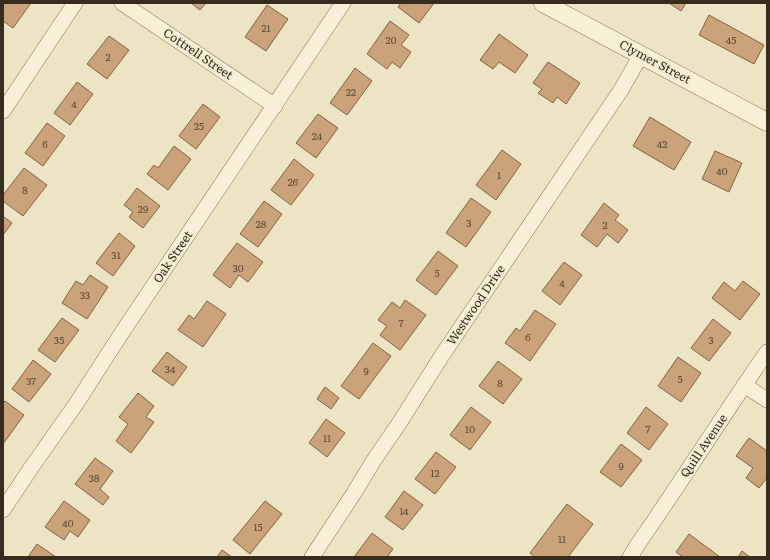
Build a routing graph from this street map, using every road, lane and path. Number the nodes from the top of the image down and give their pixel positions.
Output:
1 (75, 3) edge
2 (122, 3) edge
3 (343, 3) edge
4 (543, 3) edge
5 (641, 55) junction
6 (275, 106) junction
7 (3, 111) edge
8 (767, 122) edge
9 (767, 352) edge
10 (744, 385) junction
11 (767, 400) edge
12 (3, 510) edge
13 (312, 557) edge
14 (630, 557) edge

1 - 7 street
2 - 6 street, Cottrell Street
3 - 6 street, Oak Street
4 - 5 street, Clymer Street
5 - 8 street, Clymer Street
5 - 13 street, Westwood Drive
6 - 12 street, Oak Street
9 - 10 street, Quill Avenue
10 - 11 street
10 - 14 street, Quill Avenue

